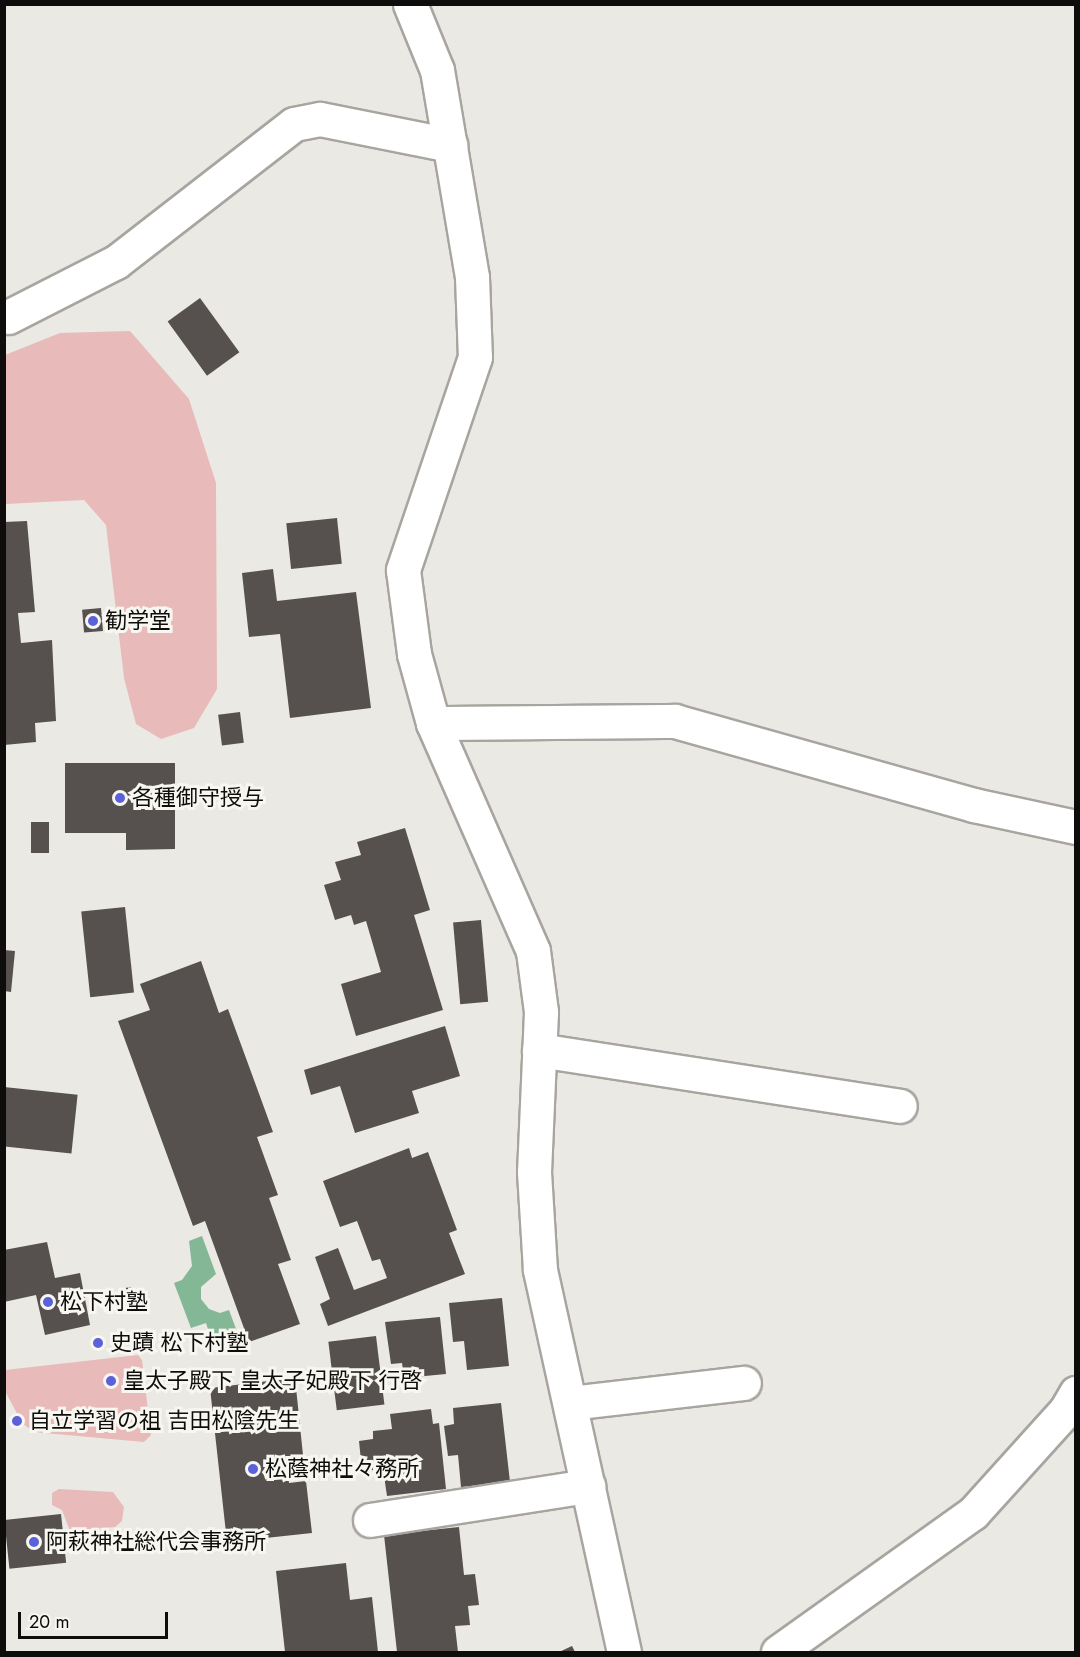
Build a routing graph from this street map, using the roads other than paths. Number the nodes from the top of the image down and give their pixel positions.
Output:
1 (410, 4) edge
2 (450, 145) junction
3 (8, 317) dead end
4 (433, 723) junction
5 (1076, 827) edge
6 (539, 1050) junction
7 (900, 1106) dead end
8 (744, 1383) dead end
9 (1076, 1393) edge
10 (570, 1403) junction
11 (588, 1486) junction
12 (370, 1520) dead end
13 (624, 1653) edge
14 (778, 1653) edge

1 - 2 street
2 - 3 street
2 - 4 street
4 - 5 street
4 - 6 street
6 - 7 street
6 - 10 street
8 - 10 street
9 - 14 street
10 - 11 street
11 - 12 street
11 - 13 street

